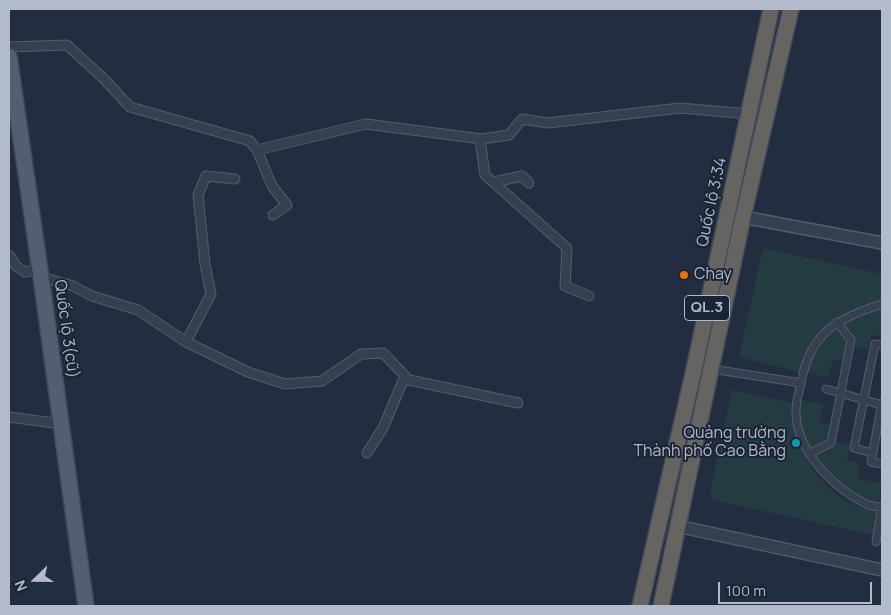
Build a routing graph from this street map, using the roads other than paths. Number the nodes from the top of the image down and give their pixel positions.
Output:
1 (771, 9) edge
2 (791, 9) edge
3 (9, 47) edge
4 (9, 56) edge
5 (749, 114) junction
6 (480, 139) junction
7 (257, 150) junction
8 (235, 179) dead end
9 (494, 182) junction
10 (529, 183) dead end
11 (728, 214) junction
12 (273, 215) dead end
13 (743, 217) junction
14 (882, 243) edge
15 (9, 255) edge
16 (41, 273) junction
17 (589, 296) dead end
18 (882, 304) edge
19 (837, 322) junction
20 (186, 342) junction
21 (882, 345) edge
22 (712, 369) junction
23 (405, 376) junction
24 (801, 383) junction
25 (826, 389) dead end
26 (841, 394) junction
27 (863, 400) junction
28 (518, 403) dead end
29 (882, 405) edge
30 (9, 418) edge
31 (62, 424) junction
32 (367, 453) dead end
33 (872, 453) junction
34 (810, 454) junction
35 (882, 464) edge
36 (882, 508) edge
37 (660, 523) junction
38 (677, 526) junction
39 (876, 542) dead end
40 (882, 570) edge
41 (86, 606) edge
42 (640, 606) edge
43 (660, 606) edge

1 - 5 highway, Quốc lộ 3;34 / QL.3
2 - 13 highway, Quốc lộ 3;34 / QL.3
3 - 7 street
4 - 16 main road, Quốc lộ 3(cũ)
5 - 6 street
5 - 11 highway, Quốc lộ 3;34 / QL.3
6 - 7 street
6 - 9 street
7 - 12 street
8 - 20 street
9 - 10 street
9 - 17 street
11 - 13 highway
11 - 37 highway, Quốc lộ 3;34 / QL.3
13 - 14 street
13 - 22 highway, Quốc lộ 3;34 / QL.3
15 - 16 street
16 - 20 street
16 - 31 main road, Quốc lộ 3(cũ)
18 - 19 street
19 - 24 street
19 - 26 street
20 - 23 street
21 - 27 street
22 - 24 street
22 - 38 highway, Quốc lộ 3;34 / QL.3
23 - 28 street
23 - 32 street
24 - 34 street
25 - 26 street
26 - 27 street
26 - 34 street
27 - 29 street
27 - 33 street
29 - 33 street
30 - 31 street
31 - 41 main road, Quốc lộ 3(cũ)
33 - 35 street
34 - 36 street
36 - 39 street
37 - 38 highway
37 - 42 highway, Quốc lộ 3;34 / QL.3
38 - 40 street
38 - 43 highway, Quốc lộ 3;34 / QL.3

